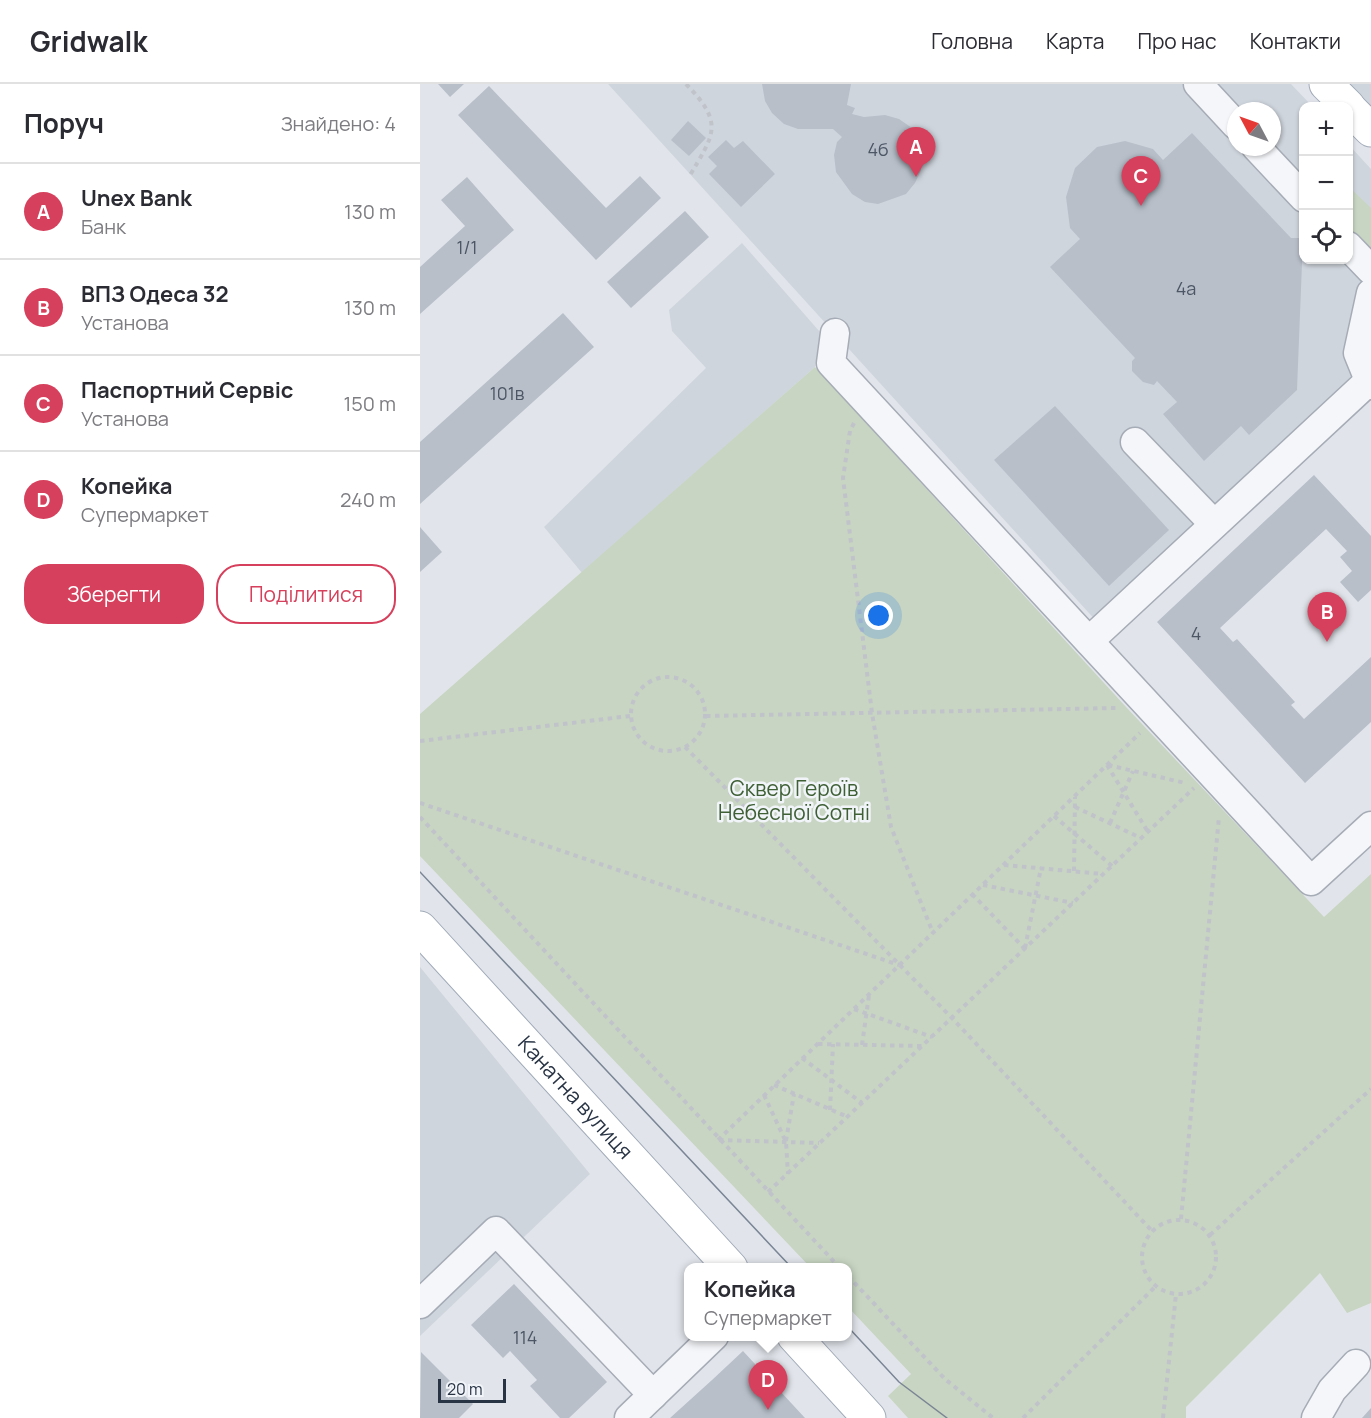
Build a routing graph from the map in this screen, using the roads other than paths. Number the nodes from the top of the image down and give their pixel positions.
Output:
1 (1198, 84) edge
2 (1326, 84) edge
3 (1343, 102) edge
4 (1353, 112) edge
5 (1227, 115) edge
6 (1371, 130) edge
7 (1264, 156) edge
8 (1299, 193) edge
9 (1353, 251) edge
10 (1371, 270) edge
11 (1371, 293) edge
12 (835, 333) dead end
13 (1370, 382) edge
14 (1135, 442) dead end
15 (1214, 524) junction
16 (1089, 641) junction
17 (1371, 826) edge
18 (420, 928) edge
19 (726, 1263) edge
20 (420, 1304) edge
21 (709, 1341) edge
22 (799, 1341) edge
23 (1356, 1364) dead end
24 (653, 1395) junction
25 (629, 1418) edge
26 (869, 1418) edge
27 (1316, 1418) edge

1 - 5 lane
2 - 3 main road
4 - 6 main road
7 - 8 lane
9 - 10 lane
11 - 13 lane
12 - 16 lane
13 - 15 lane
14 - 15 lane
15 - 16 lane
16 - 17 lane
18 - 19 main road, Канатна вулиця
20 - 24 lane
21 - 24 lane
22 - 26 main road
23 - 27 lane
24 - 25 lane

